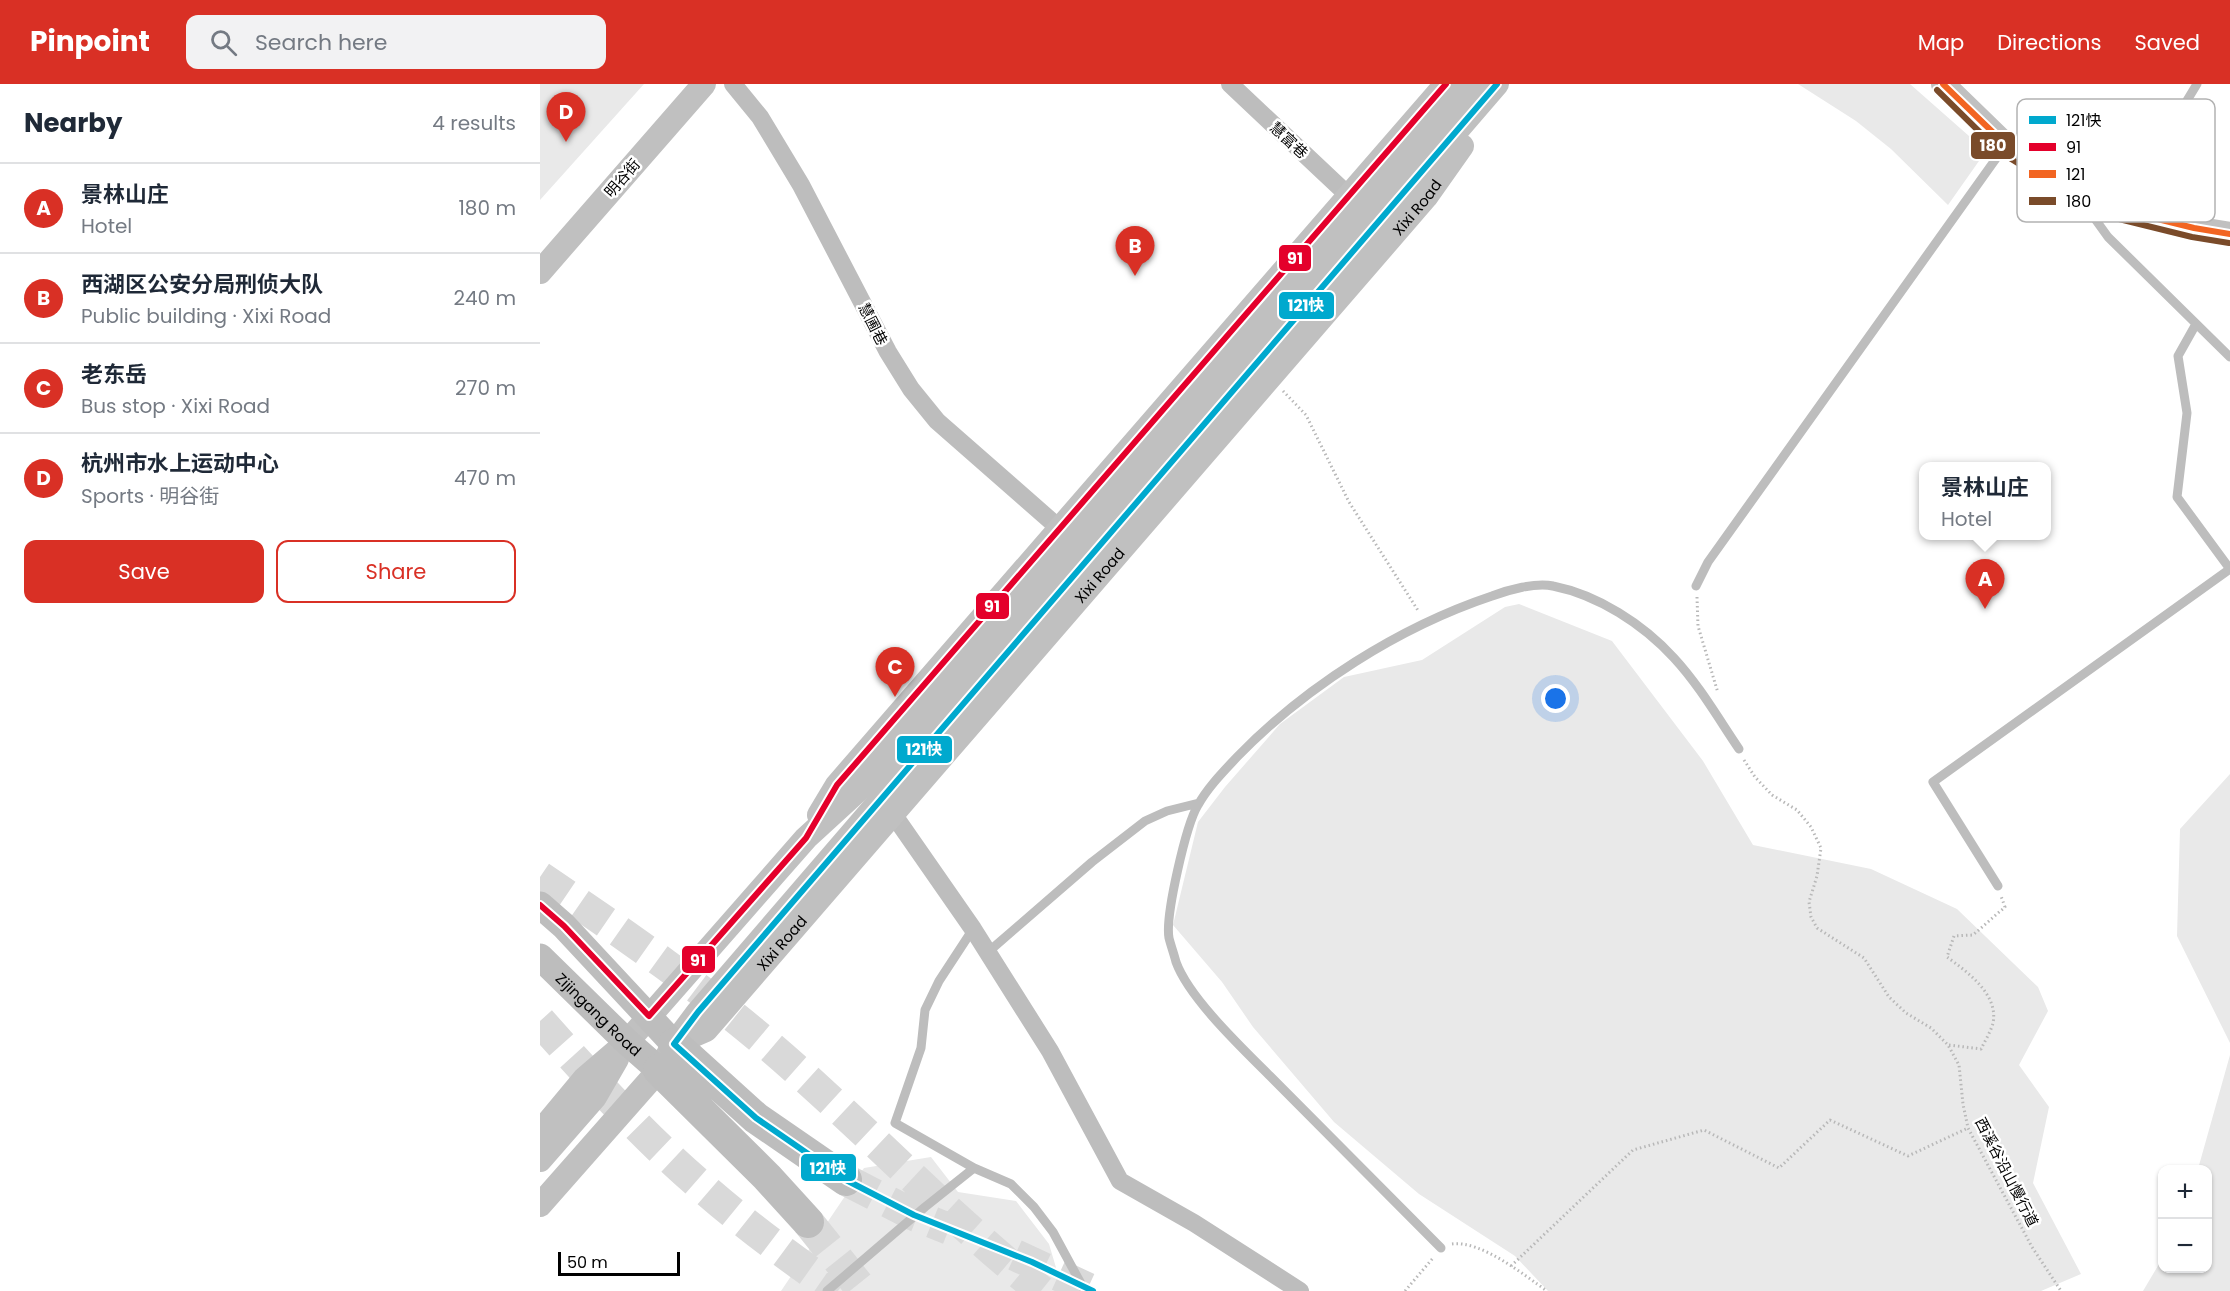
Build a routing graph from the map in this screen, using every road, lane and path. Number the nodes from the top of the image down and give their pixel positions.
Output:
1 (704, 84) edge
2 (733, 84) edge
3 (1230, 84) edge
4 (1446, 84) edge
5 (1473, 84) edge
6 (1497, 84) edge
7 (1506, 84) edge
8 (1943, 84) edge
9 (2197, 84) edge
10 (2188, 99) edge
11 (2006, 145) junction
12 (2017, 152) edge
13 (1349, 196) junction
14 (2097, 222) edge
15 (2170, 222) edge
16 (2230, 234) edge
17 (540, 272) edge
18 (2196, 324) junction
19 (2230, 357) edge
20 (1270, 377) junction
21 (1059, 528) junction
22 (2230, 569) edge
23 (1696, 586) joint
24 (1426, 624) junction
25 (1719, 699) dead end
26 (1739, 749) joint
27 (1198, 803) junction
28 (893, 814) junction
29 (806, 838) junction
30 (1998, 886) joint
31 (540, 905) edge
32 (973, 929) junction
33 (987, 953) junction
34 (540, 957) edge
35 (649, 1016) junction
36 (627, 1042) junction
37 (1948, 1045) junction
38 (667, 1057) junction
39 (1968, 1128) junction
40 (540, 1132) edge
41 (540, 1160) edge
42 (974, 1168) junction
43 (846, 1180) tunnel mouth
44 (540, 1205) edge
45 (808, 1222) tunnel mouth
46 (1441, 1248) junction
47 (1511, 1266) junction
48 (827, 1291) edge
49 (1085, 1291) edge
50 (1300, 1291) edge
51 (1405, 1291) edge
52 (1547, 1291) edge
53 (2061, 1291) edge

1 - 17 main road, 明谷街
2 - 21 street, 慧圃巷
3 - 13 street, 慧富巷
4 - 13 main road
5 - 29 main road
6 - 38 main road, Xixi Road
7 - 20 main road, Xixi Road
8 - 11 main road
9 - 10 lane
11 - 12 main road
11 - 23 lane
13 - 21 main road
14 - 18 lane
15 - 16 main road
18 - 19 lane
18 - 22 lane
20 - 24 path
20 - 28 main road, Xixi Road
21 - 29 main road
22 - 30 lane
23 - 25 path
24 - 26 lane
24 - 27 lane
26 - 37 path, 西溪谷沿山慢行道
27 - 33 lane
27 - 46 lane
28 - 32 street
28 - 38 main road, Xixi Road
29 - 35 main road
30 - 37 path
31 - 35 main road, Zijingang Road
32 - 33 street
32 - 42 lane
33 - 50 street
34 - 36 main road, Zijingang Road
35 - 36 main road
35 - 38 main road, Zijingang Road
36 - 38 main road, Zijingang Road
36 - 40 main road
36 - 41 main road
37 - 39 path, 西溪谷沿山慢行道
38 - 43 highway
38 - 44 main road, Xixi Road
38 - 45 highway
39 - 47 path
39 - 53 path, 西溪谷沿山慢行道
42 - 48 lane
42 - 49 lane
46 - 47 path
46 - 51 path
47 - 52 path

